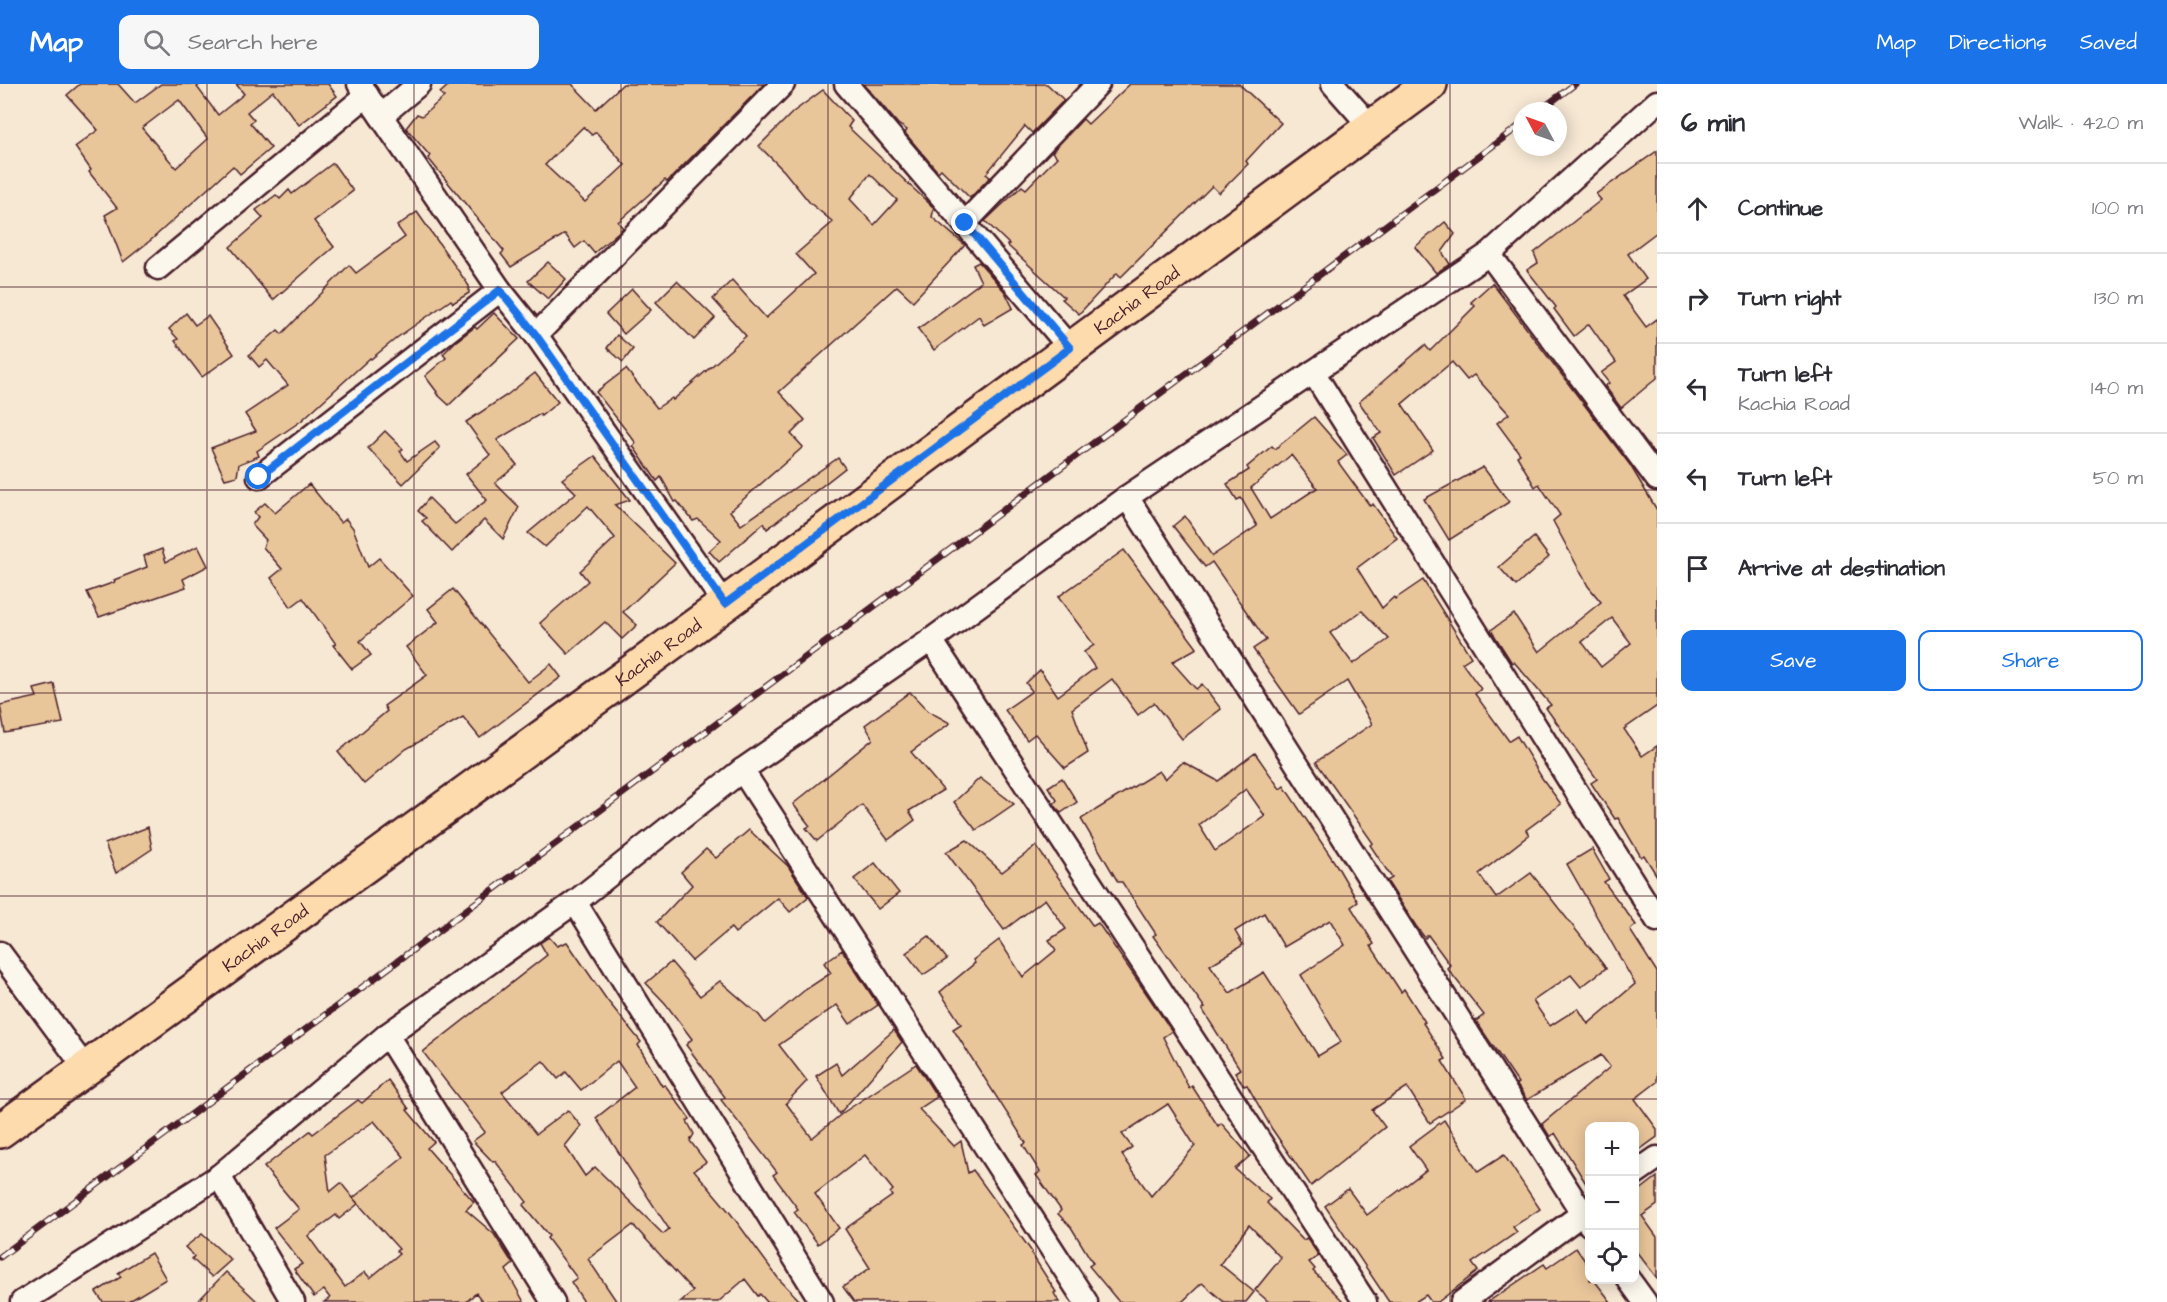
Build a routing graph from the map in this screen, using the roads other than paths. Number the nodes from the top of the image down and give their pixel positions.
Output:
1 (419, 84) edge
2 (783, 84) edge
3 (846, 84) edge
4 (1098, 84) edge
5 (1333, 84) edge
6 (1430, 84) edge
7 (363, 90) edge
8 (1657, 102) edge
9 (381, 116) junction
10 (1371, 127) junction
11 (965, 223) junction
12 (1489, 254) junction
13 (158, 268) dead end
14 (500, 290) junction
15 (536, 335) junction
16 (1070, 348) junction
17 (1313, 372) junction
18 (259, 477) dead end
19 (1657, 479) edge
20 (1126, 497) junction
21 (725, 604) junction
22 (932, 639) junction
23 (742, 770) junction
24 (575, 902) junction
25 (1657, 920) edge
26 (0, 953) edge
27 (387, 1035) junction
28 (86, 1069) junction
29 (0, 1131) edge
30 (1657, 1158) edge
31 (1639, 1171) edge
32 (219, 1176) junction
33 (1585, 1213) edge
34 (1585, 1217) edge
35 (1632, 1284) edge
36 (31, 1300) edge
37 (293, 1302) edge
38 (553, 1302) edge
39 (822, 1302) edge
40 (1086, 1302) edge
41 (1365, 1302) edge
42 (1462, 1302) edge
43 (1645, 1302) edge

1 - 9 street
2 - 15 street
3 - 11 street
4 - 11 street
5 - 10 street
6 - 10 main road, Kachia Road
7 - 9 street
7 - 13 street
8 - 12 street
9 - 14 street
10 - 16 main road, Kachia Road
11 - 16 street
12 - 17 street
12 - 19 street
14 - 15 street
14 - 18 street
15 - 21 street
16 - 21 main road, Kachia Road
17 - 20 street
17 - 25 street
20 - 22 street
20 - 33 street
21 - 28 main road, Kachia Road
22 - 23 street
22 - 41 street
23 - 24 street
23 - 40 street
24 - 27 street
24 - 39 street
26 - 28 street
27 - 32 street
27 - 38 street
28 - 29 main road, Kachia Road
30 - 31 street
32 - 36 street
32 - 37 street
34 - 42 street
35 - 43 street

